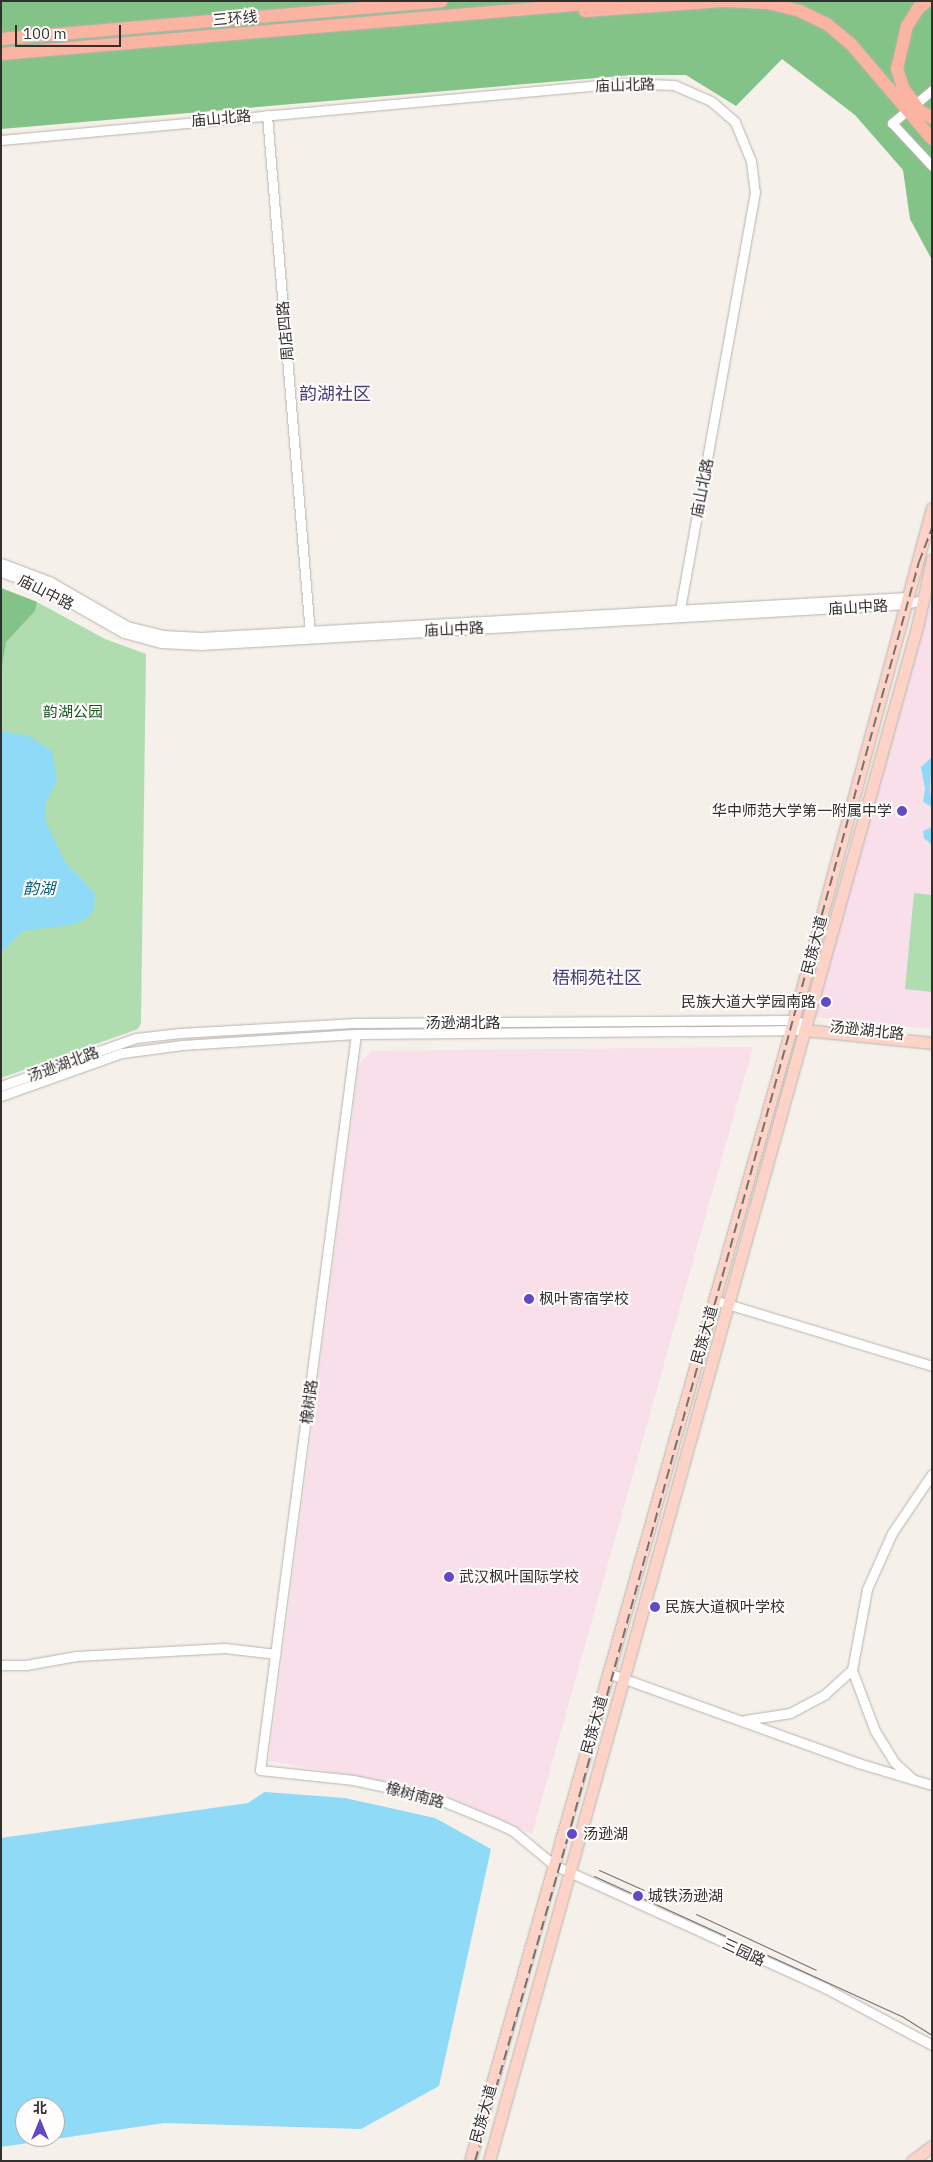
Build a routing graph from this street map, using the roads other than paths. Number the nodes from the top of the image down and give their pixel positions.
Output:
1 (441, 1) edge
2 (620, 1) edge
3 (724, 1) edge
4 (928, 1) edge
5 (515, 10) junction
6 (1, 39) edge
7 (1, 54) edge
8 (932, 90) edge
9 (919, 101) dead end
10 (904, 113) dead end
11 (267, 114) junction
12 (932, 118) edge
13 (932, 139) edge
14 (1, 140) edge
15 (932, 166) edge
16 (932, 508) edge
17 (932, 560) edge
18 (1, 564) edge
19 (1, 572) edge
20 (925, 597) edge
21 (907, 600) junction
22 (679, 613) junction
23 (310, 634) junction
24 (792, 1024) junction
25 (805, 1027) junction
26 (356, 1034) junction
27 (932, 1037) edge
28 (932, 1043) edge
29 (1, 1086) edge
30 (1, 1096) edge
31 (714, 1300) junction
32 (729, 1305) junction
33 (932, 1366) edge
34 (932, 1474) edge
35 (276, 1654) junction
36 (1, 1665) edge
37 (852, 1670) junction
38 (608, 1673) junction
39 (623, 1678) junction
40 (742, 1721) junction
41 (260, 1770) joint
42 (915, 1780) junction
43 (932, 1785) edge
44 (554, 1864) junction
45 (570, 1872) junction
46 (932, 2045) edge
47 (932, 2146) edge
48 (470, 2161) edge
49 (489, 2161) edge
50 (912, 2161) edge

1 - 6 highway, 三环线
2 - 5 highway, 三环线
3 - 5 highway
3 - 13 highway
4 - 12 highway
5 - 7 highway, 三环线
8 - 9 street
10 - 15 street
11 - 14 street, 庙山北路
11 - 22 street, 庙山北路
11 - 23 street, 周店四路
16 - 21 main road, 民族大道
17 - 20 main road, 民族大道
18 - 23 street, 庙山中路
19 - 23 street, 庙山中路
20 - 21 main road
20 - 25 main road, 民族大道
21 - 22 street, 庙山中路
21 - 24 main road, 民族大道
22 - 23 street, 庙山中路
24 - 25 street, 汤逊湖北路
24 - 26 street, 汤逊湖北路
24 - 29 street, 汤逊湖北路
24 - 31 main road, 民族大道
25 - 27 main road, 汤逊湖北路
25 - 28 main road, 汤逊湖北路
25 - 32 main road, 民族大道
26 - 30 street, 汤逊湖北路
26 - 35 street, 橡树路
31 - 32 street
31 - 38 main road, 民族大道
32 - 33 street
32 - 39 main road, 民族大道
34 - 37 street
35 - 36 street
35 - 41 street, 橡树路
37 - 40 street
37 - 42 street
38 - 39 street
38 - 44 main road, 民族大道
39 - 40 street
39 - 45 main road, 民族大道
40 - 42 street
41 - 44 street, 橡树南路
42 - 43 street
44 - 45 street, 三园路
44 - 48 main road, 民族大道
45 - 46 street, 三园路
45 - 49 main road, 民族大道
47 - 50 main road

